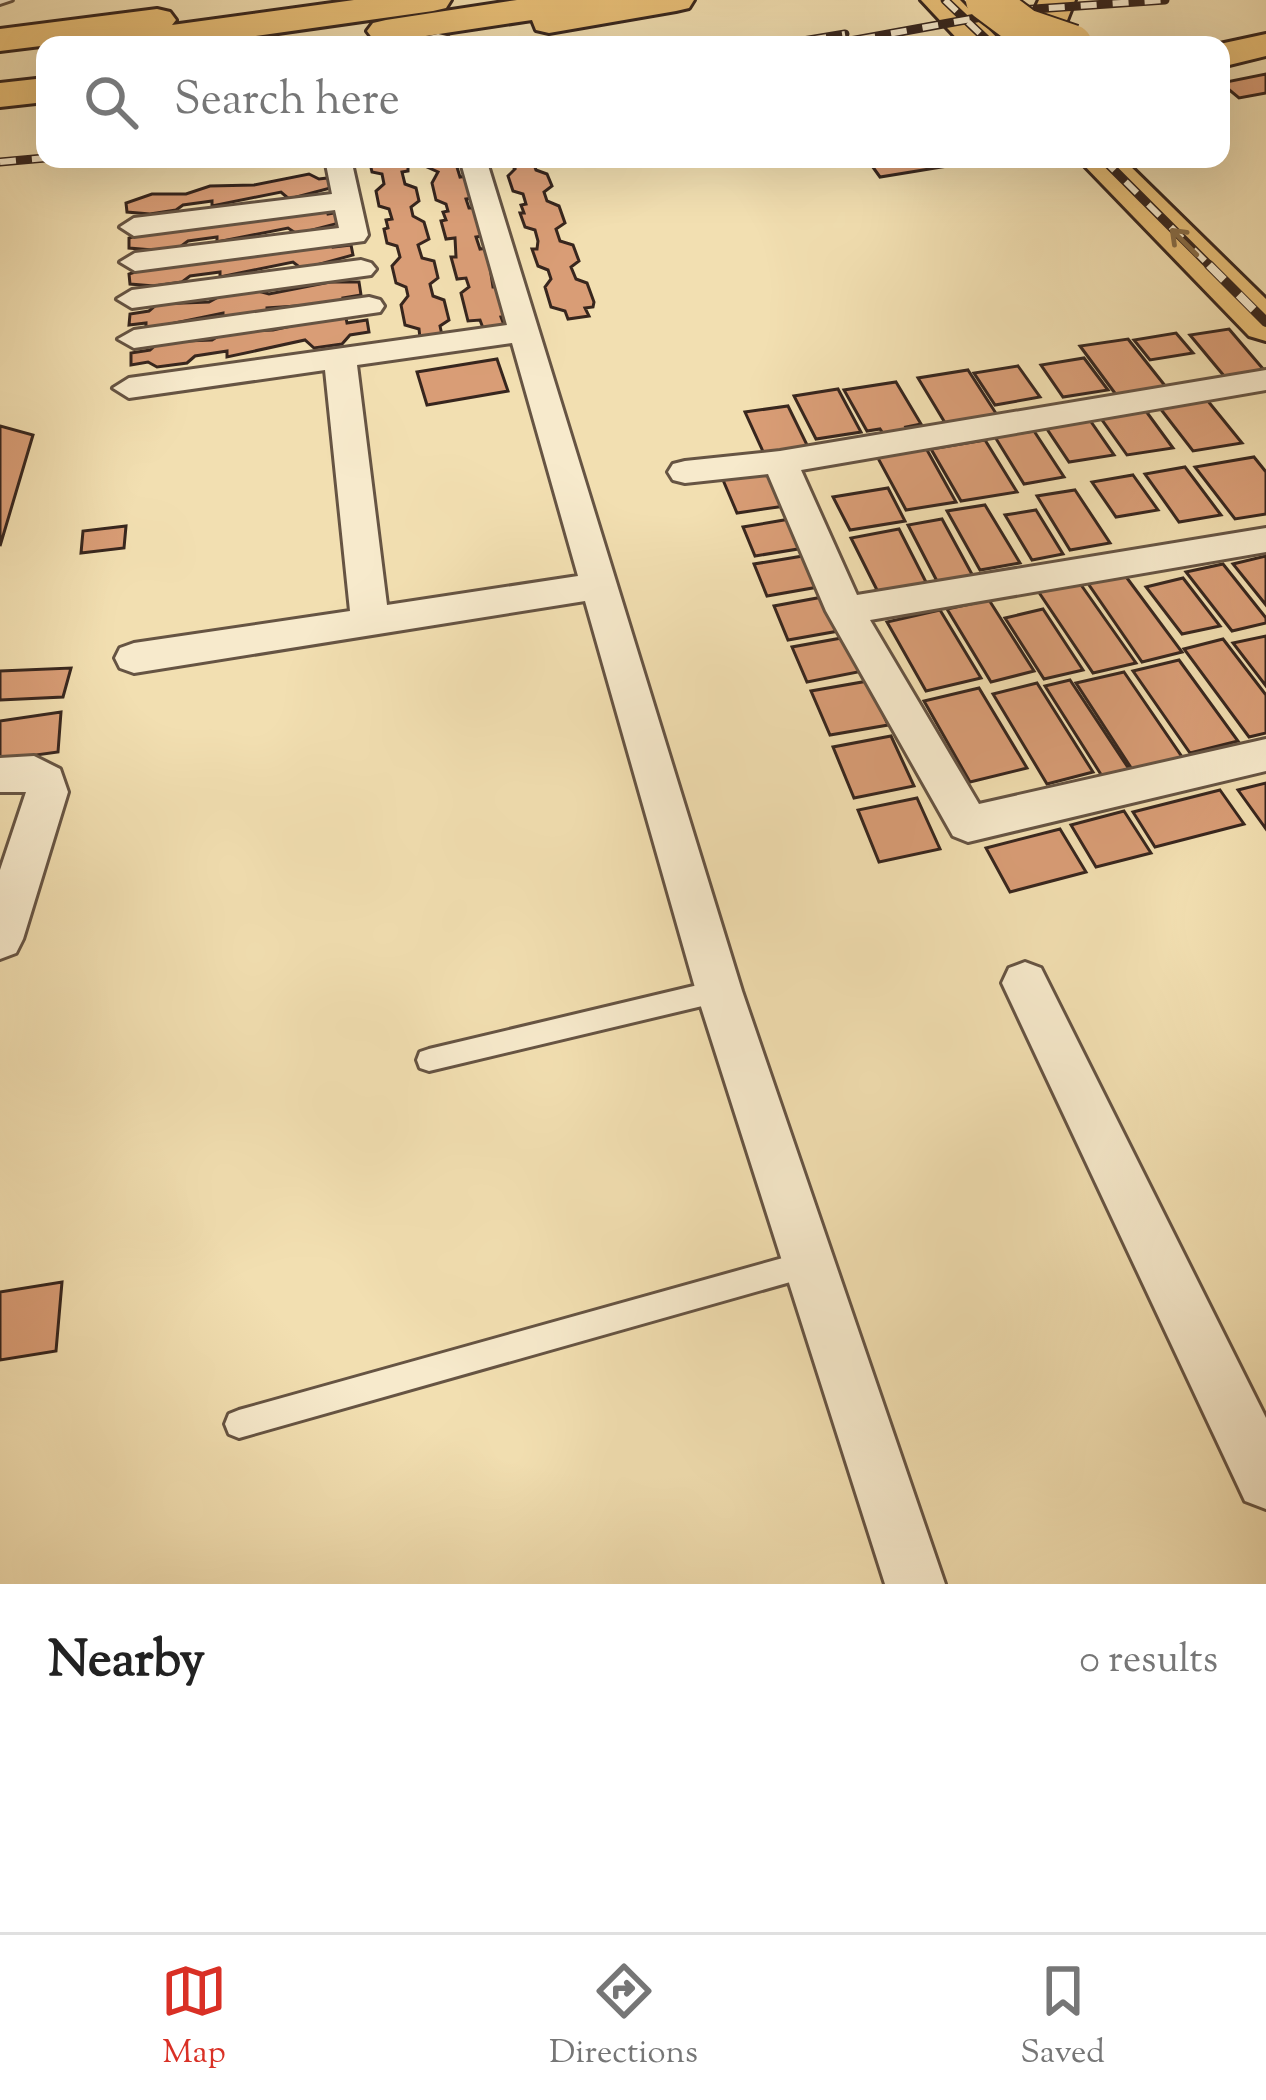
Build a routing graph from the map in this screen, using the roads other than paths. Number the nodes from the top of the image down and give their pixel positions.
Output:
1 (311, 0) edge
2 (433, 0) edge
3 (676, 0) edge
4 (939, 0) edge
5 (986, 0) edge
6 (611, 3) edge
7 (1056, 30) edge
8 (177, 36) edge
9 (352, 36) edge
10 (465, 36) edge
11 (976, 36) edge
12 (0, 40) edge
13 (1266, 45) edge
14 (1230, 53) edge
15 (36, 54) edge
16 (0, 58) edge
17 (36, 73) edge
18 (0, 77) edge
19 (36, 92) edge
20 (0, 95) edge
21 (340, 168) edge
22 (476, 168) edge
23 (1108, 168) edge
24 (346, 200) junction
25 (134, 226) dead end
26 (354, 235) junction
27 (135, 262) dead end
28 (361, 269) junction
29 (132, 299) dead end
30 (369, 306) junction
31 (1266, 326) edge
32 (524, 332) junction
33 (134, 339) dead end
34 (379, 353) junction
35 (340, 358) junction
36 (1266, 380) edge
37 (129, 388) dead end
38 (780, 462) junction
39 (685, 472) dead end
40 (1266, 540) edge
41 (599, 586) junction
42 (845, 611) junction
43 (370, 620) junction
44 (134, 658) dead end
45 (1266, 755) edge
46 (0, 775) edge
47 (0, 939) edge
48 (1025, 983) dead end
49 (719, 991) junction
50 (429, 1060) dead end
51 (809, 1263) junction
52 (239, 1424) dead end
53 (1266, 1480) edge
54 (915, 1584) edge

1 - 12 main road
2 - 8 main road
3 - 6 main road
4 - 11 main road
5 - 7 main road, bridge
6 - 9 main road
6 - 10 main road
13 - 14 main road
15 - 16 main road
17 - 18 main road
19 - 20 main road
21 - 24 street
22 - 32 street
31 -> 23 main road
24 - 25 street
24 - 26 street
26 - 27 street
26 - 28 street
28 - 29 street
28 - 30 street
30 - 33 street
30 - 34 street
32 - 34 street
32 - 41 street
34 - 35 street
35 - 37 street
35 - 43 street
36 - 38 street
38 - 39 street
38 - 42 street
40 - 42 street
41 - 43 street
41 - 49 street
42 - 45 street
43 - 44 street
46 - 47 street
48 - 53 street
49 - 50 lane
49 - 51 street
51 - 52 lane
51 - 54 street

